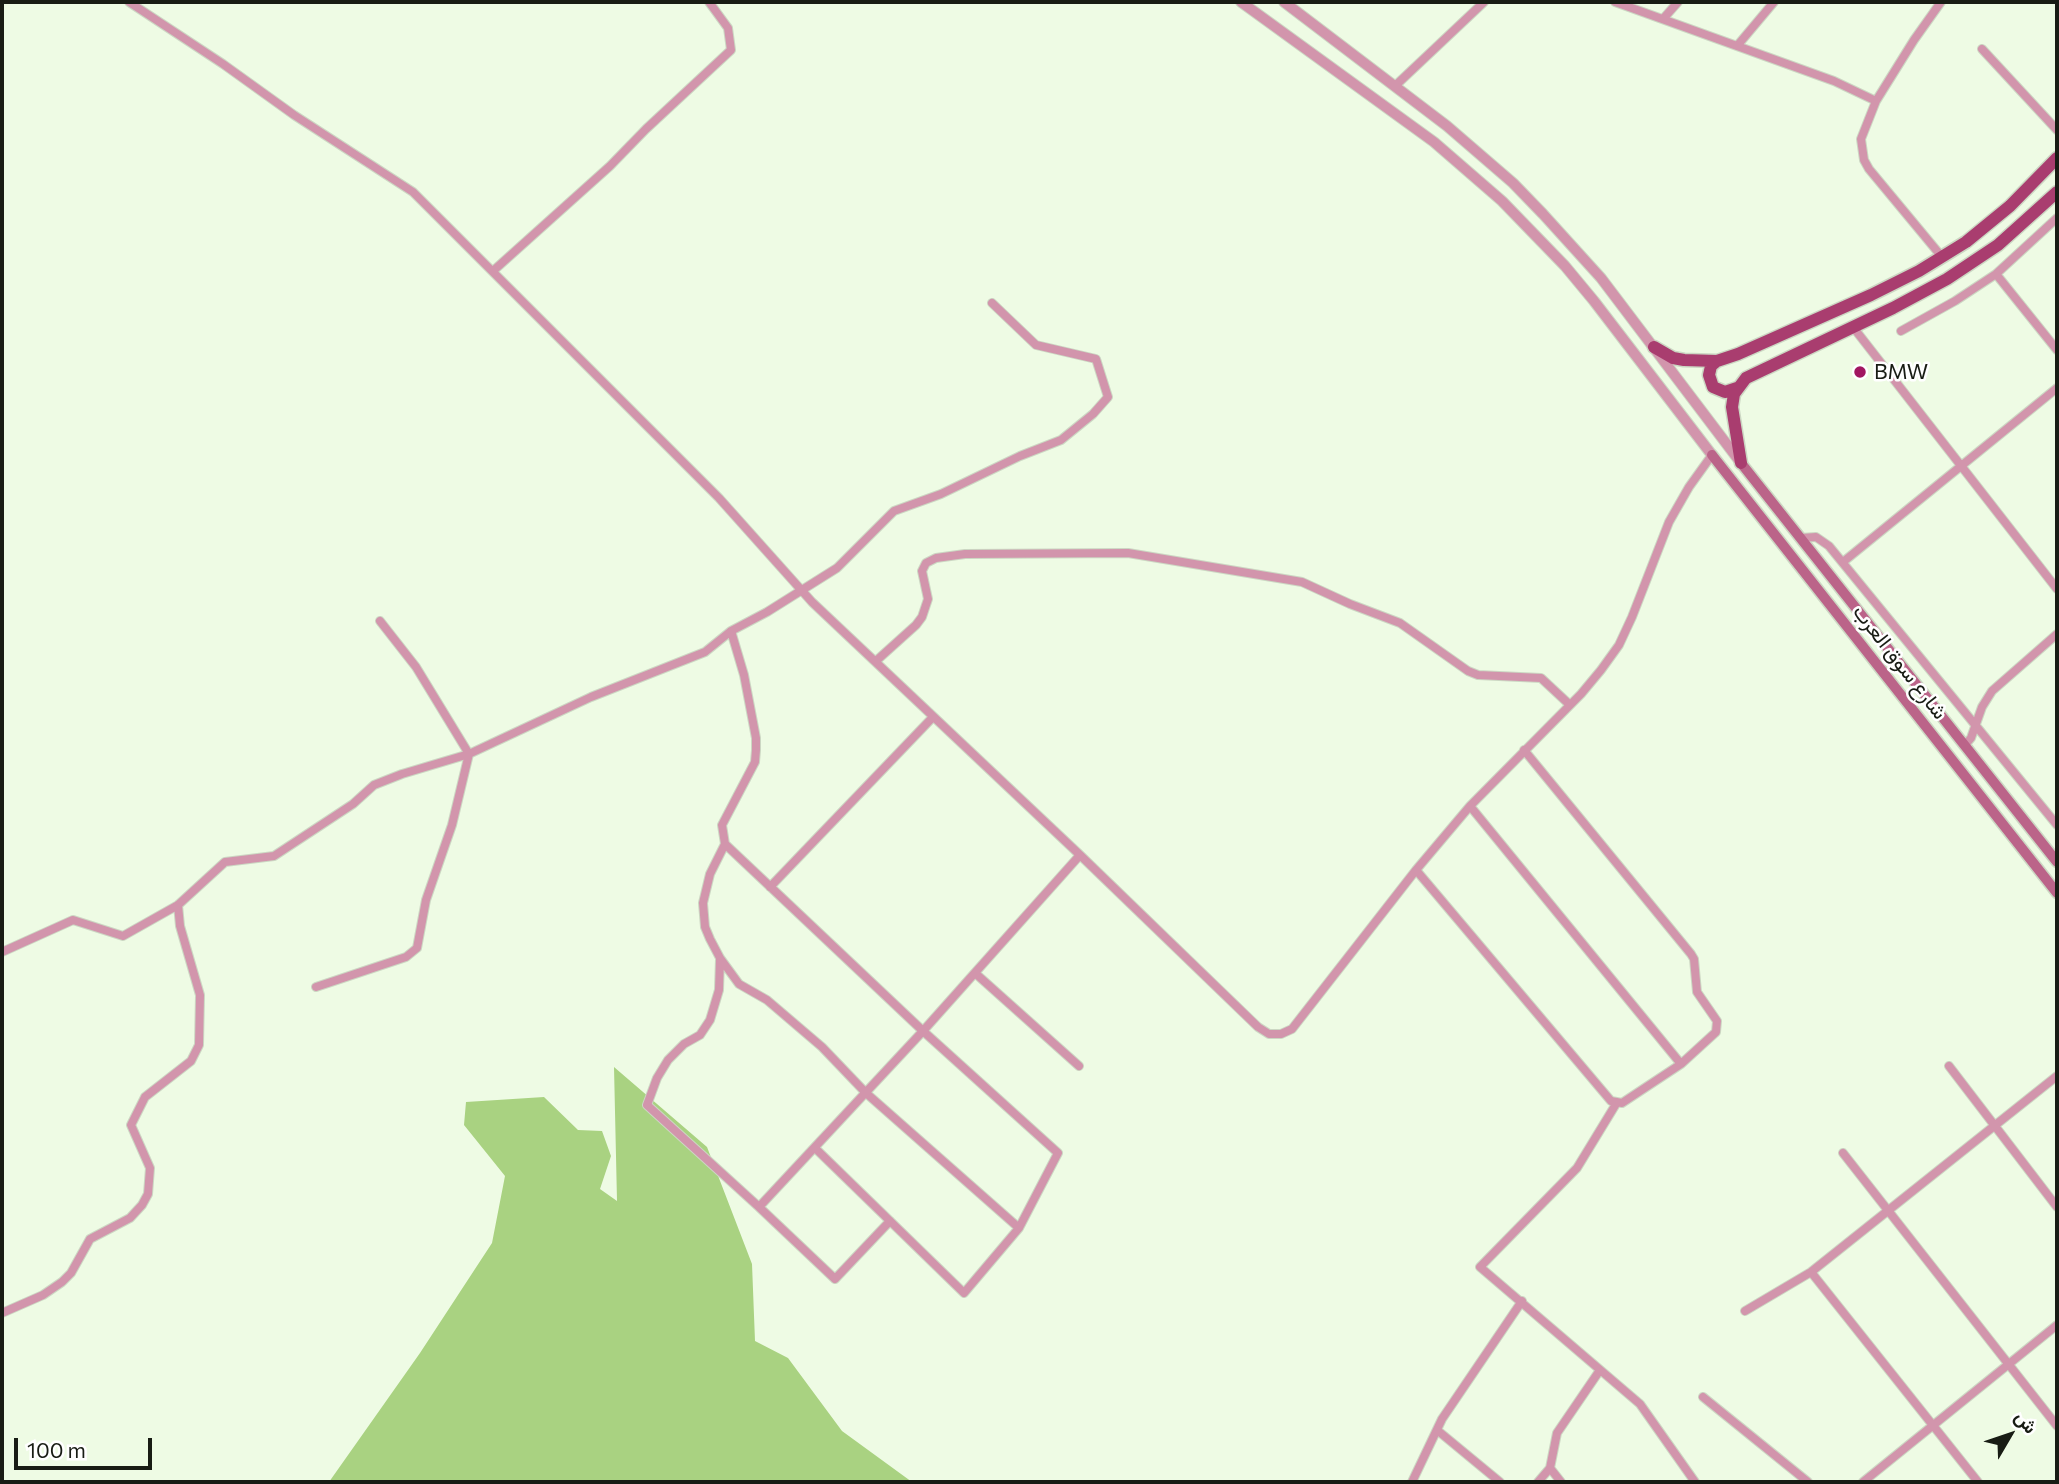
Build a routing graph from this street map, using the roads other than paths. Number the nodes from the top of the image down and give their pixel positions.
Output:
1 (129, 2) edge
2 (709, 2) edge
3 (1241, 2) edge
4 (1284, 2) edge
5 (1485, 2) edge
6 (1615, 2) edge
7 (1678, 2) edge
8 (1774, 2) edge
9 (1941, 2) edge
10 (1663, 19) junction
11 (1737, 46) junction
12 (1982, 49) dead end
13 (1395, 86) junction
14 (1876, 101) junction
15 (2057, 130) edge
16 (2057, 158) edge
17 (2057, 192) edge
18 (2057, 218) edge
19 (1942, 257) junction
20 (493, 271) junction
21 (1996, 274) junction
22 (992, 303) dead end
23 (1853, 327) junction
24 (1901, 331) dead end
25 (1654, 348) junction
26 (2057, 349) edge
27 (1717, 361) junction
28 (1737, 388) junction
29 (2057, 388) edge
30 (1712, 455) junction
31 (1741, 463) junction
32 (1961, 466) junction
33 (1801, 538) junction
34 (1843, 562) junction
35 (801, 589) junction
36 (2057, 589) edge
37 (380, 621) dead end
38 (731, 631) junction
39 (2057, 634) edge
40 (876, 661) junction
41 (1570, 705) junction
42 (933, 717) junction
43 (1975, 724) junction
44 (1965, 745) junction
45 (1524, 750) junction
46 (469, 754) junction
47 (1470, 806) junction
48 (2057, 825) edge
49 (725, 844) junction
50 (1080, 855) junction
51 (2057, 862) edge
52 (1416, 870) junction
53 (771, 887) junction
54 (2057, 893) edge
55 (178, 905) junction
56 (2, 953) edge
57 (720, 958) junction
58 (975, 973) junction
59 (316, 987) dead end
60 (923, 1031) junction
61 (1681, 1064) junction
62 (1079, 1066) dead end
63 (1949, 1066) dead end
64 (2057, 1076) edge
65 (866, 1093) junction
66 (1616, 1104) junction
67 (1993, 1126) junction
68 (815, 1148) junction
69 (1843, 1153) dead end
70 (759, 1207) junction
71 (2057, 1207) edge
72 (1888, 1210) junction
73 (890, 1221) junction
74 (1020, 1228) junction
75 (1811, 1272) junction
76 (1522, 1301) junction
77 (1745, 1311) dead end
78 (2, 1313) edge
79 (2057, 1325) edge
80 (2009, 1364) junction
81 (1600, 1370) junction
82 (1703, 1397) dead end
83 (2057, 1426) edge
84 (1932, 1427) junction
85 (1437, 1430) junction
86 (1550, 1468) junction
87 (1412, 1482) edge
88 (1500, 1482) edge
89 (1538, 1482) edge
90 (1561, 1482) edge
91 (1695, 1482) edge
92 (1808, 1482) edge
93 (1863, 1482) edge
94 (1978, 1482) edge

1 - 20 street
2 - 20 street
3 - 30 street
4 - 13 street
5 - 13 street
6 - 10 street
7 - 10 street
8 - 11 street
9 - 14 street
10 - 11 street
11 - 14 street
12 - 15 street
13 - 25 street
14 - 19 street
16 - 19 main road
17 - 23 main road
18 - 21 street
19 - 27 main road
20 - 35 street
21 - 24 street
21 - 26 street
22 - 35 street
23 - 28 main road
23 - 32 street
25 - 27 main road
25 - 31 street
27 - 28 main road
28 - 31 main road
29 - 32 street
30 - 41 street
30 - 54 main road, شارع سوق العرب
31 - 33 main road
32 - 34 street
32 - 36 street
33 - 34 street
33 - 44 main road
34 - 43 street
35 - 38 street
35 - 40 street
37 - 46 street
38 - 46 street
38 - 49 street
39 - 43 street
40 - 41 street
40 - 42 street
41 - 45 street
42 - 50 street
42 - 53 street
43 - 44 street
43 - 48 street
44 - 51 main road
45 - 47 street
45 - 61 street
46 - 55 street
46 - 59 street
47 - 52 street
47 - 61 street
49 - 53 street
49 - 57 street
50 - 52 street
50 - 58 street
52 - 66 street
53 - 60 street
55 - 56 street
55 - 78 street
57 - 65 street
57 - 70 street
58 - 60 street
58 - 62 street
60 - 65 street
60 - 74 street
61 - 66 street
63 - 67 street
64 - 67 street
65 - 68 street
65 - 74 street
66 - 76 street
67 - 71 street
67 - 72 street
68 - 70 street
68 - 73 street
69 - 72 street
70 - 73 street
72 - 75 street
72 - 80 street
73 - 74 street
75 - 77 street
75 - 84 street
76 - 81 street
76 - 85 street
79 - 80 street
80 - 83 street
80 - 84 street
81 - 86 street
81 - 91 street
82 - 92 street
84 - 93 street
84 - 94 street
85 - 87 street
85 - 88 street
86 - 89 street
86 - 90 street

